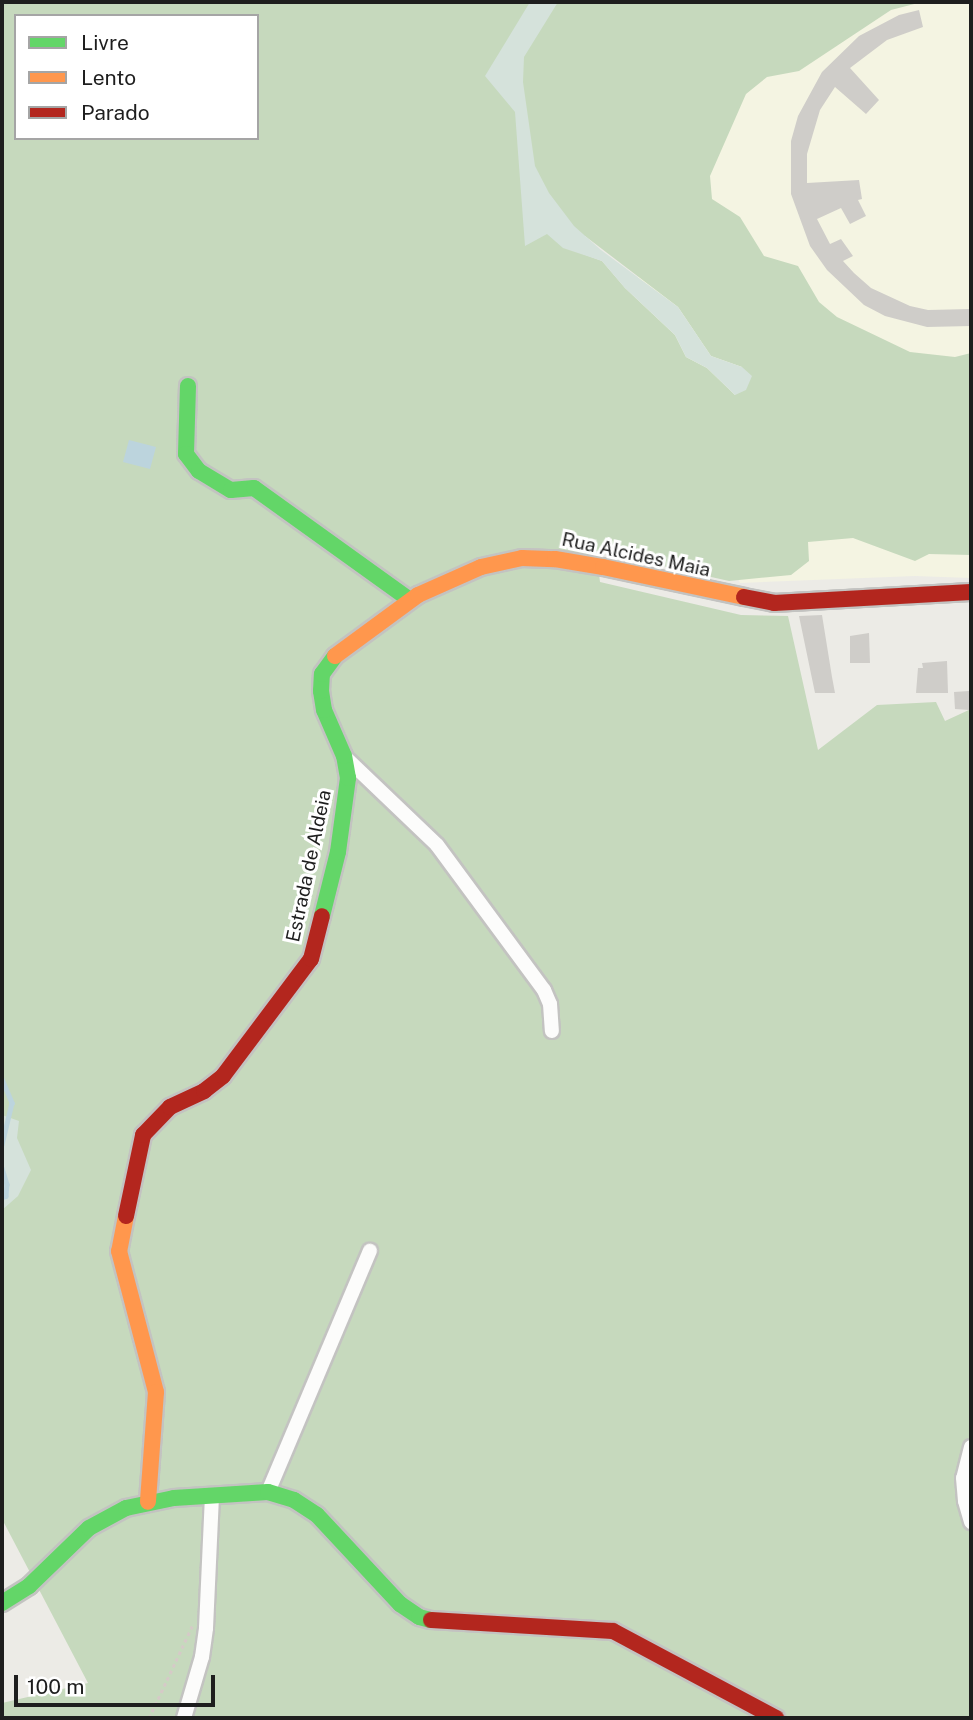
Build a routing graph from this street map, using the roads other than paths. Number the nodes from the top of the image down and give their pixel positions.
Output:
1 (188, 386) dead end
2 (971, 592) edge
3 (410, 600) junction
4 (324, 710) joint
5 (344, 756) junction
6 (552, 1031) dead end
7 (370, 1251) dead end
8 (971, 1447) edge
9 (268, 1492) junction
10 (212, 1496) junction
11 (148, 1502) junction
12 (971, 1522) edge
13 (2, 1603) edge
14 (184, 1718) edge
15 (776, 1718) edge

1 - 3 street
2 - 3 street, Rua Alcides Maia
3 - 4 street, Rua Alcides Maia
4 - 5 street, Estrada de Aldeia
5 - 6 street
5 - 11 street, Estrada de Aldeia
7 - 9 street
8 - 12 street
9 - 10 street
9 - 15 street
10 - 11 street
10 - 14 street
11 - 13 street

